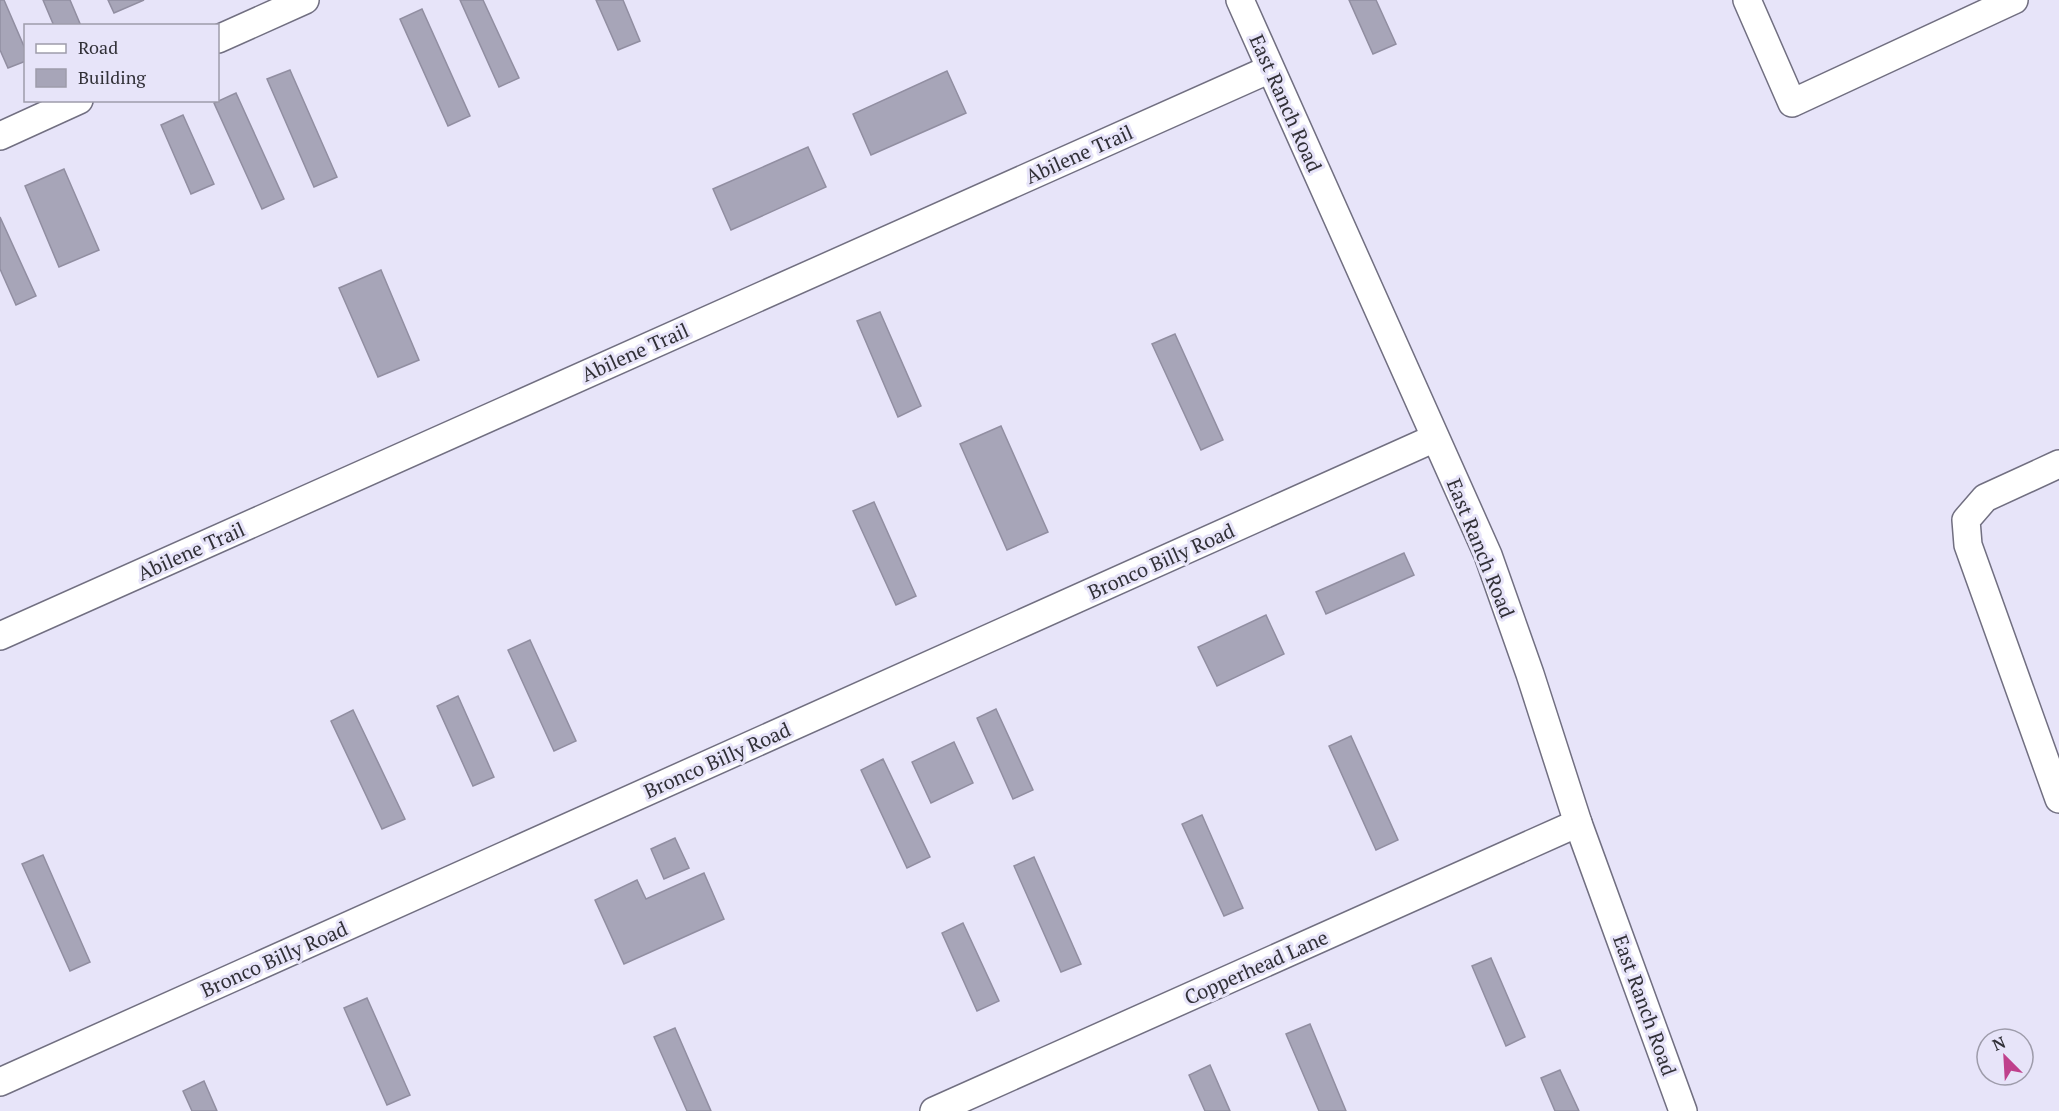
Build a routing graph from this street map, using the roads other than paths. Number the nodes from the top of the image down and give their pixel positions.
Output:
1 (305, 0) edge
2 (1240, 0) edge
3 (1747, 0) edge
4 (2014, 0) edge
5 (219, 39) edge
6 (1270, 69) junction
7 (74, 102) edge
8 (0, 135) edge
9 (1435, 438) junction
10 (2059, 464) edge
11 (0, 636) edge
12 (2059, 799) edge
13 (1578, 823) junction
14 (0, 1082) edge
15 (934, 1111) edge
16 (1683, 1111) edge

1 - 5 street
2 - 6 street, East Ranch Road
3 - 4 street
6 - 9 street, East Ranch Road
6 - 11 street, Abilene Trail
7 - 8 street
9 - 13 street, East Ranch Road
9 - 14 street, Bronco Billy Road
10 - 12 street
13 - 15 street, Copperhead Lane
13 - 16 street, East Ranch Road

